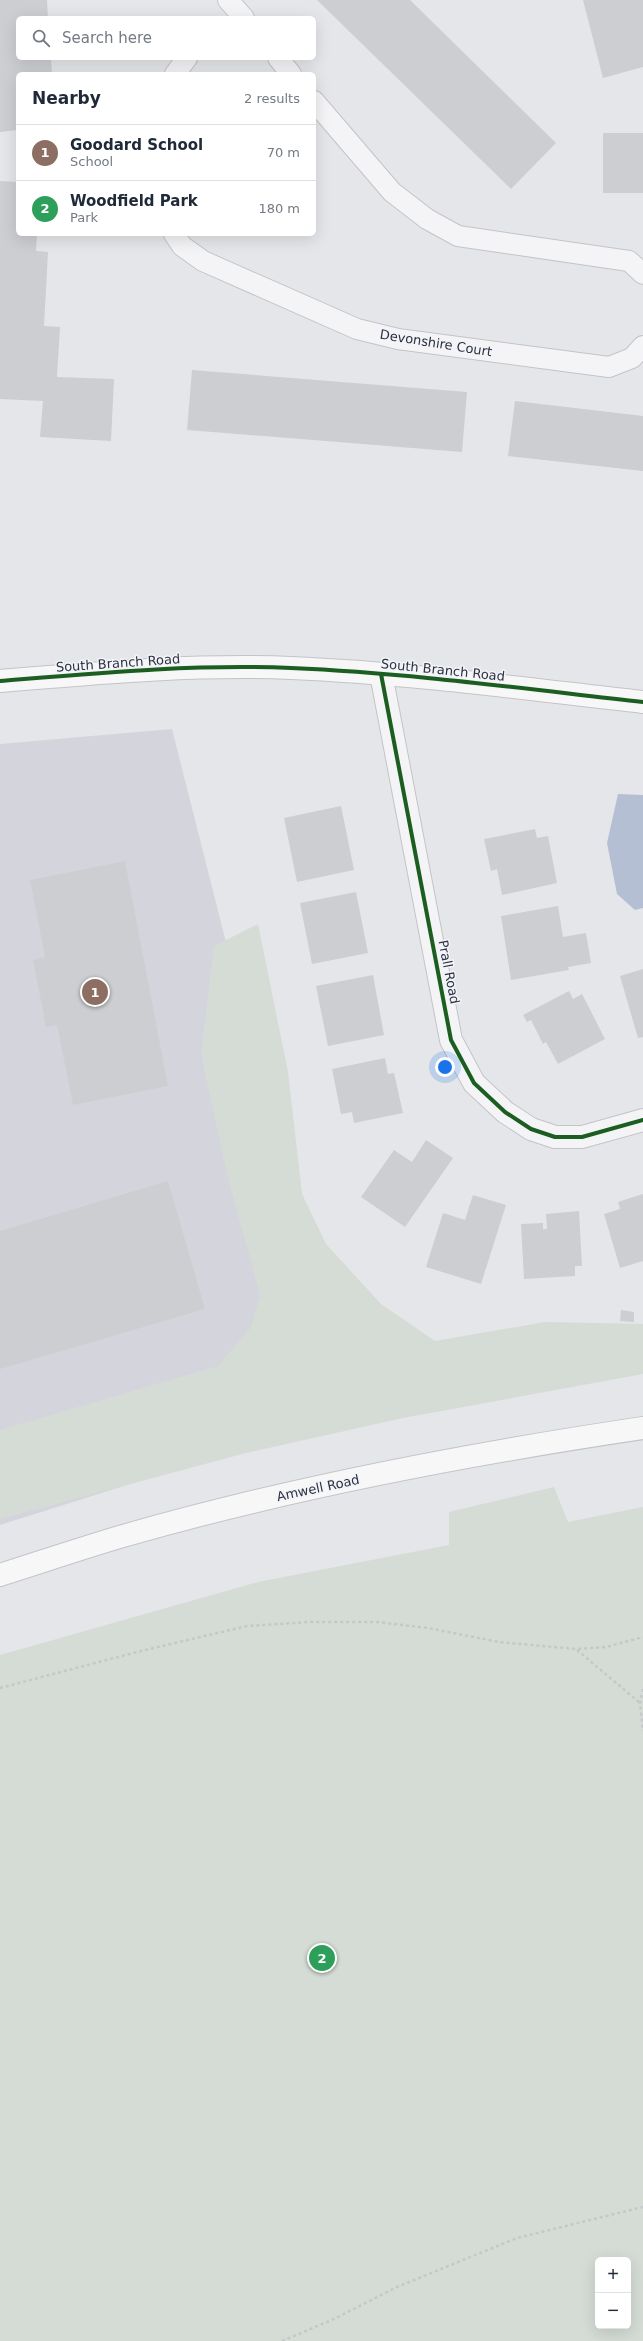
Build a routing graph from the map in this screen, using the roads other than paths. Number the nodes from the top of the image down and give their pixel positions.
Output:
1 (186, 60) edge
2 (280, 60) edge
3 (176, 72) edge
4 (289, 72) edge
5 (316, 103) edge
6 (175, 236) edge
7 (643, 274) edge
8 (643, 346) edge
9 (381, 674) junction
10 (0, 680) edge
11 (643, 702) edge
12 (643, 1120) edge
13 (643, 1428) edge
14 (0, 1575) edge

1 - 3 lane
2 - 4 lane
5 - 7 lane
6 - 8 lane, Devonshire Court
9 - 10 main road, South Branch Road
9 - 11 main road, South Branch Road
9 - 12 street, Prall Road
13 - 14 main road, Amwell Road

